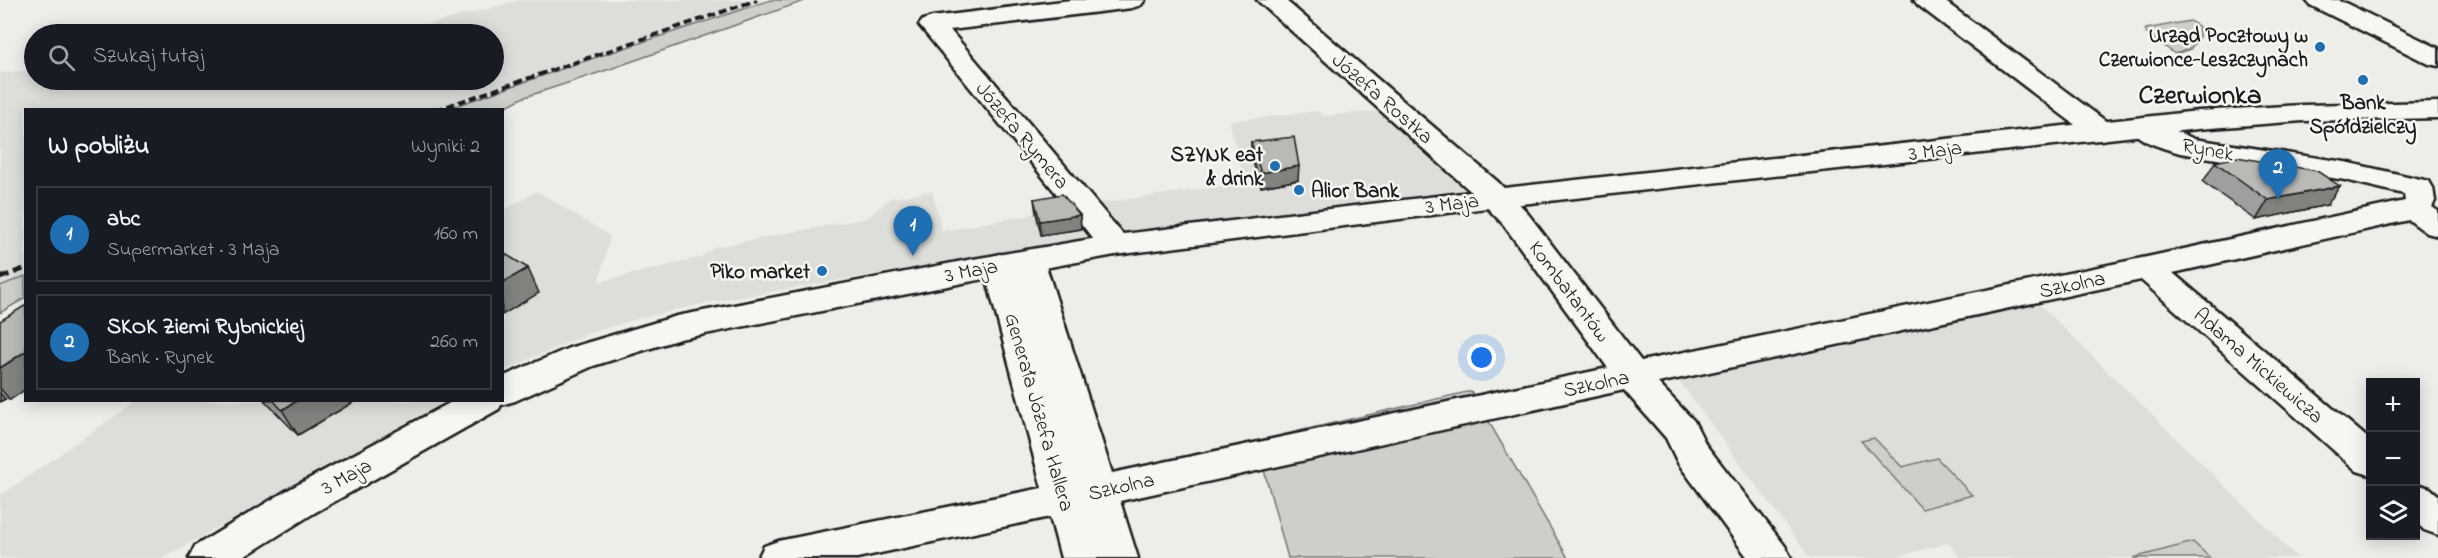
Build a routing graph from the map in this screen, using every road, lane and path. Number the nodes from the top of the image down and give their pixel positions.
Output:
1 (1132, 0) edge
2 (1270, 0) edge
3 (1927, 0) edge
4 (2319, 0) edge
5 (2438, 58) edge
6 (2432, 108) edge
7 (2143, 127) junction
8 (2101, 131) junction
9 (1495, 198) junction
10 (2427, 202) edge
11 (1115, 245) junction
12 (1014, 263) junction
13 (2147, 268) junction
14 (1633, 376) junction
15 (504, 391) edge
16 (482, 402) edge
17 (2366, 458) edge
18 (1082, 495) junction
19 (2420, 504) edge
20 (2438, 519) edge
21 (215, 553) edge
22 (778, 558) edge
23 (1081, 558) edge
24 (1119, 558) edge
25 (1771, 558) edge

1 - 11 street, Józefa Rymera
2 - 9 street, Józefa Rostka
3 - 8 street
4 - 5 street
6 - 7 street, 3 Maja
7 - 8 street, 3 Maja
7 - 10 street, Rynek
8 - 9 street, 3 Maja
9 - 11 street, 3 Maja
9 - 14 street, Kombatantów
10 - 13 street, Szkolna
11 - 12 street, 3 Maja
12 - 15 street, 3 Maja
12 - 18 street, Generała Józefa Hallera
13 - 14 street, Szkolna
13 - 17 street, Adama Mickiewicza
14 - 18 street, Szkolna
14 - 25 street, Kombatantów
16 - 21 street, 3 Maja
18 - 22 street, Szkolna
18 - 23 street, Generała Józefa Hallera
18 - 24 street, Generała Józefa Hallera
19 - 20 street

